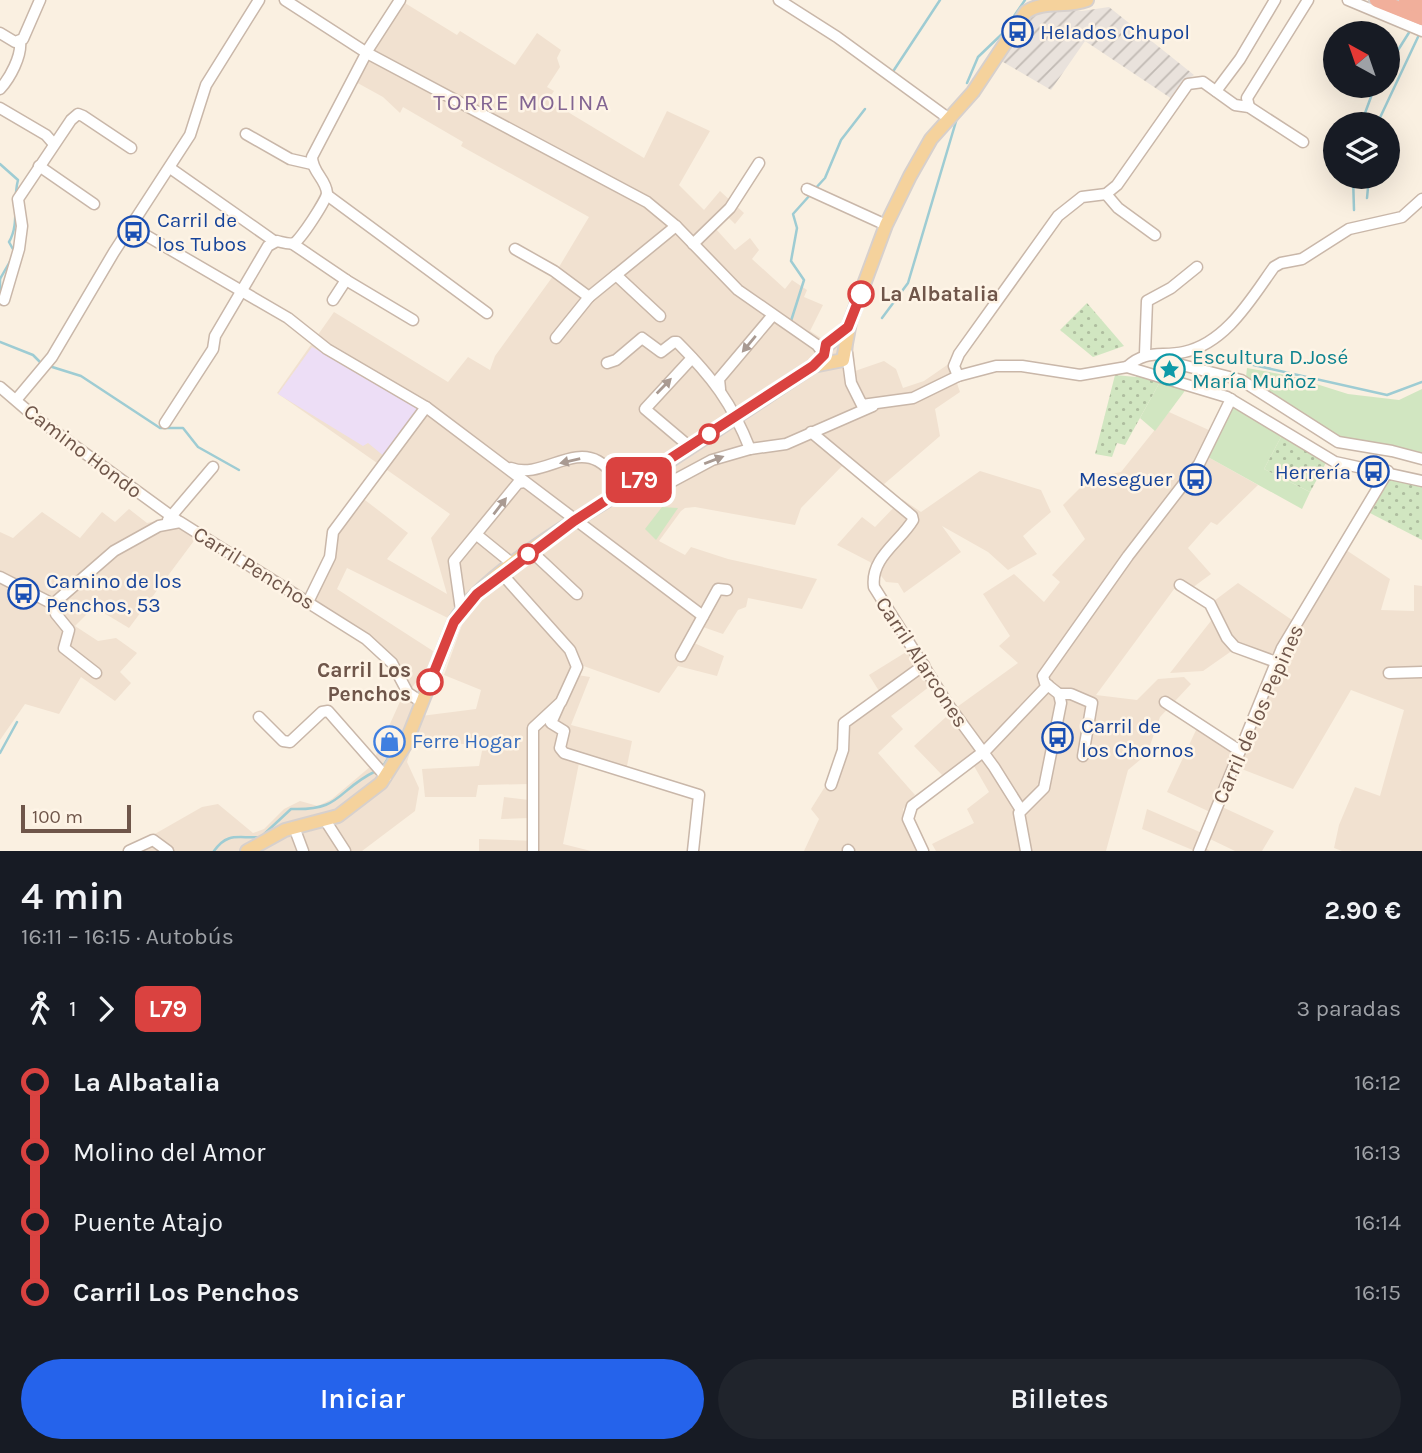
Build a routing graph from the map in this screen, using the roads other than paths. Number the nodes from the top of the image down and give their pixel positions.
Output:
1 (40, 0) edge
2 (259, 0) edge
3 (285, 0) edge
4 (400, 0) edge
5 (779, 0) edge
6 (1030, 0) edge
7 (1087, 0) edge
8 (1275, 0) edge
9 (1308, 0) edge
10 (1348, 0) edge
11 (1377, 0) edge
12 (1406, 0) edge
13 (1051, 3) edge
14 (1422, 7) edge
15 (1422, 18) edge
16 (1018, 20) junction
17 (1422, 31) edge
18 (0, 33) edge
19 (20, 41) junction
20 (367, 53) junction
21 (0, 89) edge
22 (1216, 91) junction
23 (1249, 107) junction
24 (0, 108) edge
25 (948, 118) junction
26 (246, 134) dead end
27 (1303, 142) dead end
28 (54, 143) junction
29 (131, 148) dead end
30 (759, 163) dead end
31 (312, 164) junction
32 (39, 166) junction
33 (170, 168) junction
34 (807, 189) dead end
35 (1106, 194) junction
36 (327, 195) junction
37 (1422, 199) edge
38 (94, 204) dead end
39 (886, 225) junction
40 (130, 226) junction
41 (676, 226) junction
42 (1155, 235) dead end
43 (274, 241) junction
44 (293, 244) junction
45 (694, 244) junction
46 (515, 249) dead end
47 (1197, 267) dead end
48 (617, 275) junction
49 (346, 280) junction
50 (241, 291) junction
51 (589, 296) junction
52 (4, 300) dead end
53 (333, 300) dead end
54 (487, 313) dead end
55 (772, 315) junction
56 (660, 316) dead end
57 (413, 320) dead end
58 (850, 322) junction
59 (556, 338) dead end
60 (829, 350) junction
61 (846, 351) junction
62 (1185, 352) junction
63 (1148, 353) junction
64 (692, 358) junction
65 (607, 363) dead end
66 (1182, 365) junction
67 (1127, 366) junction
68 (1112, 369) junction
69 (725, 372) junction
70 (708, 373) junction
71 (958, 376) junction
72 (851, 383) junction
73 (0, 387) edge
74 (720, 390) junction
75 (1231, 399) junction
76 (16, 400) junction
77 (857, 400) junction
78 (878, 404) junction
79 (426, 407) junction
80 (737, 416) junction
81 (852, 417) junction
82 (165, 423) dead end
83 (811, 432) junction
84 (690, 447) junction
85 (750, 449) junction
86 (1422, 460) edge
87 (504, 465) junction
88 (213, 467) dead end
89 (530, 471) junction
90 (1388, 471) junction
91 (1422, 481) edge
92 (527, 484) junction
93 (627, 488) junction
94 (605, 502) junction
95 (171, 518) junction
96 (574, 521) junction
97 (477, 535) junction
98 (531, 551) junction
99 (514, 565) junction
100 (502, 574) junction
101 (0, 577) edge
102 (1180, 586) dead end
103 (726, 590) dead end
104 (577, 594) dead end
105 (308, 602) junction
106 (53, 604) junction
107 (461, 610) junction
108 (703, 616) junction
109 (681, 656) dead end
110 (1276, 662) junction
111 (924, 665) junction
112 (1422, 672) edge
113 (96, 673) dead end
114 (1389, 673) dead end
115 (1048, 685) junction
116 (1059, 694) junction
117 (420, 701) junction
118 (561, 702) junction
119 (1165, 702) dead end
120 (259, 717) dead end
121 (540, 720) junction
122 (551, 723) junction
123 (1240, 751) junction
124 (982, 752) junction
125 (1083, 756) dead end
126 (381, 772) junction
127 (831, 785) dead end
128 (1021, 810) junction
129 (325, 820) junction
130 (294, 827) junction
131 (129, 851) edge
132 (168, 851) edge
133 (247, 851) edge
134 (303, 851) edge
135 (345, 851) edge
136 (533, 851) edge
137 (693, 851) edge
138 (923, 851) edge
139 (1026, 851) edge
140 (1199, 851) edge

1 - 19 street
2 - 33 street
3 - 20 street
4 - 20 street
5 - 25 street
6 - 16 street
7 - 13 main road
8 - 22 street
9 - 23 street
10 - 17 street
11 - 15 highway
12 - 14 highway
13 - 16 main road
16 - 25 main road
18 - 19 street
19 - 21 street
20 - 31 street
20 - 41 street
22 - 23 street
22 - 35 street
23 - 27 street
24 - 28 street
25 - 39 main road
26 - 31 street
28 - 29 street
28 - 32 street
30 - 45 street
31 - 36 street
32 - 38 street
32 - 52 street
33 - 40 street
33 - 43 street
34 - 39 street
35 - 42 street
35 - 71 street
36 - 44 street
36 - 54 street
37 - 62 street
39 - 58 main road
40 - 50 street
40 - 76 street
41 - 45 street
41 - 48 street
43 - 44 street
43 - 50 street
44 - 49 street
45 - 55 street
46 - 51 street
47 - 63 street
48 - 51 street
48 - 56 street
49 - 53 street
49 - 57 street
50 - 79 street
50 - 82 street
51 - 59 street
55 - 60 street
55 -> 69 street
58 - 60 main road
58 - 61 main road
60 - 61 main road
60 - 61 main road
60 - 72 street
60 - 80 main road
61 - 72 street
62 - 63 street
62 - 66 street
63 - 66 street
63 - 67 street
63 - 68 street
64 - 65 street
64 - 70 street
84 -> 64 street
66 - 86 street
67 - 68 street
67 - 75 street
68 - 71 street
69 - 70 street
69 - 74 street
70 - 74 street
71 - 78 street
72 - 77 street
73 - 76 street, Camino Hondo
74 - 80 street
75 - 90 street
75 - 115 street
76 - 95 street, Camino Hondo
77 - 78 street
77 - 81 street
78 - 81 street
79 - 87 street
79 - 105 street
80 - 84 main road
80 - 85 street
81 - 83 street
83 - 85 street
83 - 111 street, Carril Alarcones
84 - 93 main road
94 -> 85 street
87 - 89 street
87 - 92 street
88 - 95 street
89 - 92 street
93 -> 89 street
90 - 91 street
90 - 110 street, Carril de los Pepines
92 - 96 street
97 -> 92 street
93 - 94 main road
94 - 96 main road
95 - 105 street, Carril Penchos
95 - 106 street
96 - 98 main road
96 - 108 street
97 - 99 street
97 - 107 street
98 - 99 main road
98 - 104 street
99 - 100 main road
100 - 107 main road
100 - 118 street
101 - 106 street
102 - 110 street
103 - 108 street
105 - 117 street, Carril Penchos
106 - 113 street
107 - 117 main road
108 - 109 street
110 - 123 street, Carril de los Pepines
111 - 124 street, Carril Alarcones
111 - 127 street
112 - 114 street
115 - 116 street
115 - 124 street
116 - 125 street
116 - 128 street
117 - 126 main road
118 - 121 street
118 - 122 street
119 - 123 street
120 - 126 street
121 - 122 street
121 - 136 street
122 - 137 street
123 - 140 street, Carril de los Pepines
124 - 128 street, Carril Alarcones
124 - 138 street
126 - 129 main road
128 - 139 street
129 - 130 main road
129 - 135 street
130 - 133 main road
130 - 134 street
131 - 132 street

